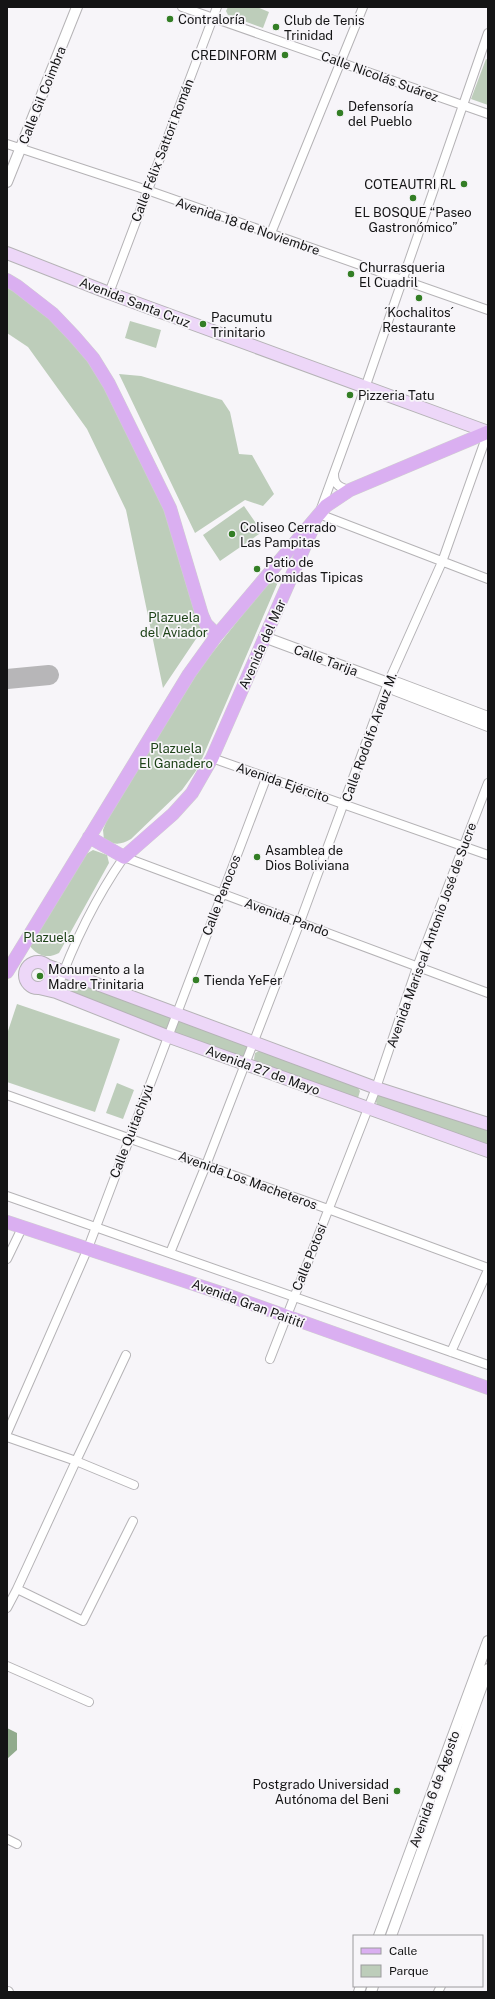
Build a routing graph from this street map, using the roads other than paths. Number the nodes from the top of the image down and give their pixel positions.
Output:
1 (76, 7) edge
2 (182, 7) edge
3 (217, 7) edge
4 (363, 7) edge
5 (213, 18) junction
6 (488, 33) edge
7 (341, 62) junction
8 (463, 105) junction
9 (488, 114) edge
10 (7, 144) edge
11 (20, 149) junction
12 (7, 182) edge
13 (147, 190) junction
14 (271, 234) junction
15 (7, 254) edge
16 (7, 280) edge
17 (403, 281) junction
18 (109, 293) junction
19 (488, 310) edge
20 (365, 388) junction
21 (488, 432) edge
22 (335, 471) junction
23 (350, 490) junction
24 (319, 514) junction
25 (278, 562) junction
26 (442, 562) junction
27 (294, 574) junction
28 (488, 579) edge
29 (217, 635) junction
30 (264, 637) junction
31 (388, 683) junction
32 (488, 717) edge
33 (488, 726) edge
34 (212, 758) junction
35 (266, 776) junction
36 (488, 783) edge
37 (345, 804) junction
38 (89, 837) junction
39 (464, 846) junction
40 (488, 855) edge
41 (124, 857) junction
42 (221, 893) junction
43 (300, 922) junction
44 (46, 965) junction
45 (417, 967) junction
46 (10, 968) edge
47 (64, 970) junction
48 (25, 971) junction
49 (39, 988) junction
50 (56, 992) junction
51 (488, 993) edge
52 (176, 1014) junction
53 (167, 1036) junction
54 (253, 1043) junction
55 (245, 1063) junction
56 (376, 1088) junction
57 (7, 1095) edge
58 (368, 1108) junction
59 (488, 1124) edge
60 (129, 1138) junction
61 (488, 1151) edge
62 (206, 1165) junction
63 (7, 1196) edge
64 (328, 1209) junction
65 (7, 1222) edge
66 (95, 1227) junction
67 (22, 1228) junction
68 (88, 1248) junction
69 (170, 1253) junction
70 (7, 1259) edge
71 (488, 1269) edge
72 (293, 1296) junction
73 (285, 1316) junction
74 (451, 1352) junction
75 (126, 1355) dead end
76 (270, 1359) dead end
77 (488, 1365) edge
78 (488, 1388) edge
79 (7, 1433) edge
80 (7, 1436) edge
81 (76, 1461) junction
82 (134, 1485) dead end
83 (133, 1521) dead end
84 (17, 1589) junction
85 (7, 1608) edge
86 (488, 1641) edge
87 (7, 1666) edge
88 (488, 1669) edge
89 (88, 1702) dead end
90 (469, 1708) junction
91 (445, 1773) junction
92 (7, 1839) edge
93 (17, 1844) dead end
94 (380, 1935) edge
95 (391, 1935) edge

1 - 11 street, Calle Gil Coimbra
2 - 5 street, Calle Nicolás Suárez
3 - 5 street, Calle Félix Sattori Román
4 - 7 street
5 - 7 street, Calle Nicolás Suárez
5 - 13 street, Calle Félix Sattori Román
6 - 8 street, Avenida del Mar
7 - 8 street, Calle Nicolás Suárez
7 - 14 street
8 - 9 street, Calle Nicolás Suárez
8 - 17 street, Avenida del Mar
10 - 11 street, Avenida 18 de Noviembre
11 - 12 street, Calle Gil Coimbra
11 - 13 street, Avenida 18 de Noviembre
13 - 14 street, Avenida 18 de Noviembre
13 - 18 street, Calle Félix Sattori Román
14 - 17 street, Avenida 18 de Noviembre
15 - 18 main road, Avenida Santa Cruz
16 - 29 main road
17 - 19 street, Avenida 18 de Noviembre
17 - 20 street, Avenida del Mar
18 - 20 main road, Avenida Santa Cruz
20 - 21 main road, Avenida Santa Cruz
20 - 22 street, Avenida del Mar
21 - 23 main road
21 - 26 street, Calle Rodolfo Arauz M.
22 - 23 street
22 - 24 street, Avenida del Mar
23 - 24 main road
24 - 25 main road
24 - 26 street
24 - 27 main road, Avenida del Mar
25 - 27 main road
25 - 29 main road
26 - 28 street
26 - 31 street, Calle Rodolfo Arauz M.
27 - 30 main road, Avenida del Mar
29 - 38 main road
30 - 31 street, Calle Tarija
30 - 34 main road, Avenida del Mar
31 - 32 street, Calle Tarija
31 - 33 street, Calle Tarija
31 - 37 street, Calle Rodolfo Arauz M.
34 - 35 street, Avenida Ejército
34 - 41 main road, Avenida del Mar
35 - 37 street, Avenida Ejército
35 - 42 street, Calle Penocos
36 - 39 street, Avenida Mariscal Antonio José de Sucre
37 - 39 street, Avenida Ejército
37 - 43 street, Calle Rodolfo Arauz M.
38 - 41 main road, Avenida Pando
38 - 46 main road
39 - 40 street, Avenida Ejército
39 - 45 street, Avenida Mariscal Antonio José de Sucre
41 - 42 street, Avenida Pando
41 - 47 street, Avenida del Mar
42 - 43 street, Avenida Pando
42 - 52 street, Calle Penocos
43 - 45 street, Avenida Pando
43 - 54 street, Calle Rodolfo Arauz M.
44 - 47 main road, Avenida 27 de Mayo
44 - 48 main road
44 - 49 main road
45 - 51 street, Avenida Pando
45 - 56 street, Avenida Mariscal Antonio José de Sucre
46 - 48 main road
47 - 50 street, Avenida del Mar
47 - 52 main road, Avenida 27 de Mayo
48 - 49 main road
49 - 50 main road, Avenida 27 de Mayo
50 - 53 main road, Avenida 27 de Mayo
52 - 53 street, Calle Quitachiyú
52 - 54 main road, Avenida 27 de Mayo
53 - 55 main road, Avenida 27 de Mayo
53 - 60 street, Calle Quitachiyú
54 - 55 street, Calle Rodolfo Arauz M.
54 - 56 main road, Avenida 27 de Mayo
55 - 58 main road, Avenida 27 de Mayo
55 - 62 street, Calle Rodolfo Arauz M.
56 - 58 street, Calle Potosí
56 - 59 main road, Avenida 27 de Mayo
57 - 60 street, Avenida Los Macheteros
58 - 61 main road, Avenida 27 de Mayo
58 - 64 street, Calle Potosí
60 - 62 street, Avenida Los Macheteros
60 - 66 street, Calle Quitachiyú
62 - 64 street, Avenida Los Macheteros
62 - 69 street, Calle Rodolfo Arauz M.
63 - 66 street
64 - 71 street, Avenida Los Macheteros
64 - 72 street, Calle Potosí
65 - 67 main road, Avenida Gran Paitití
66 - 68 street, Calle Quitachiyú
66 - 69 street
67 - 68 main road, Avenida Gran Paitití
67 - 70 street
68 - 73 main road, Avenida Gran Paitití
68 - 79 street, Calle Quitachiyú
69 - 72 street
71 - 74 street
72 - 73 street, Calle Potosí
72 - 74 street
73 - 76 street, Calle Potosí
73 - 78 main road, Avenida Gran Paitití
74 - 77 street
75 - 81 street
80 - 81 street
81 - 82 street
81 - 84 street
83 - 84 street
84 - 85 street
86 - 90 street, Avenida 6 de Agosto
87 - 89 street
88 - 90 street, Avenida 6 de Agosto
90 - 91 street, Avenida 6 de Agosto
91 - 94 street, Avenida 6 de Agosto
91 - 95 street, Avenida 6 de Agosto
92 - 93 street

